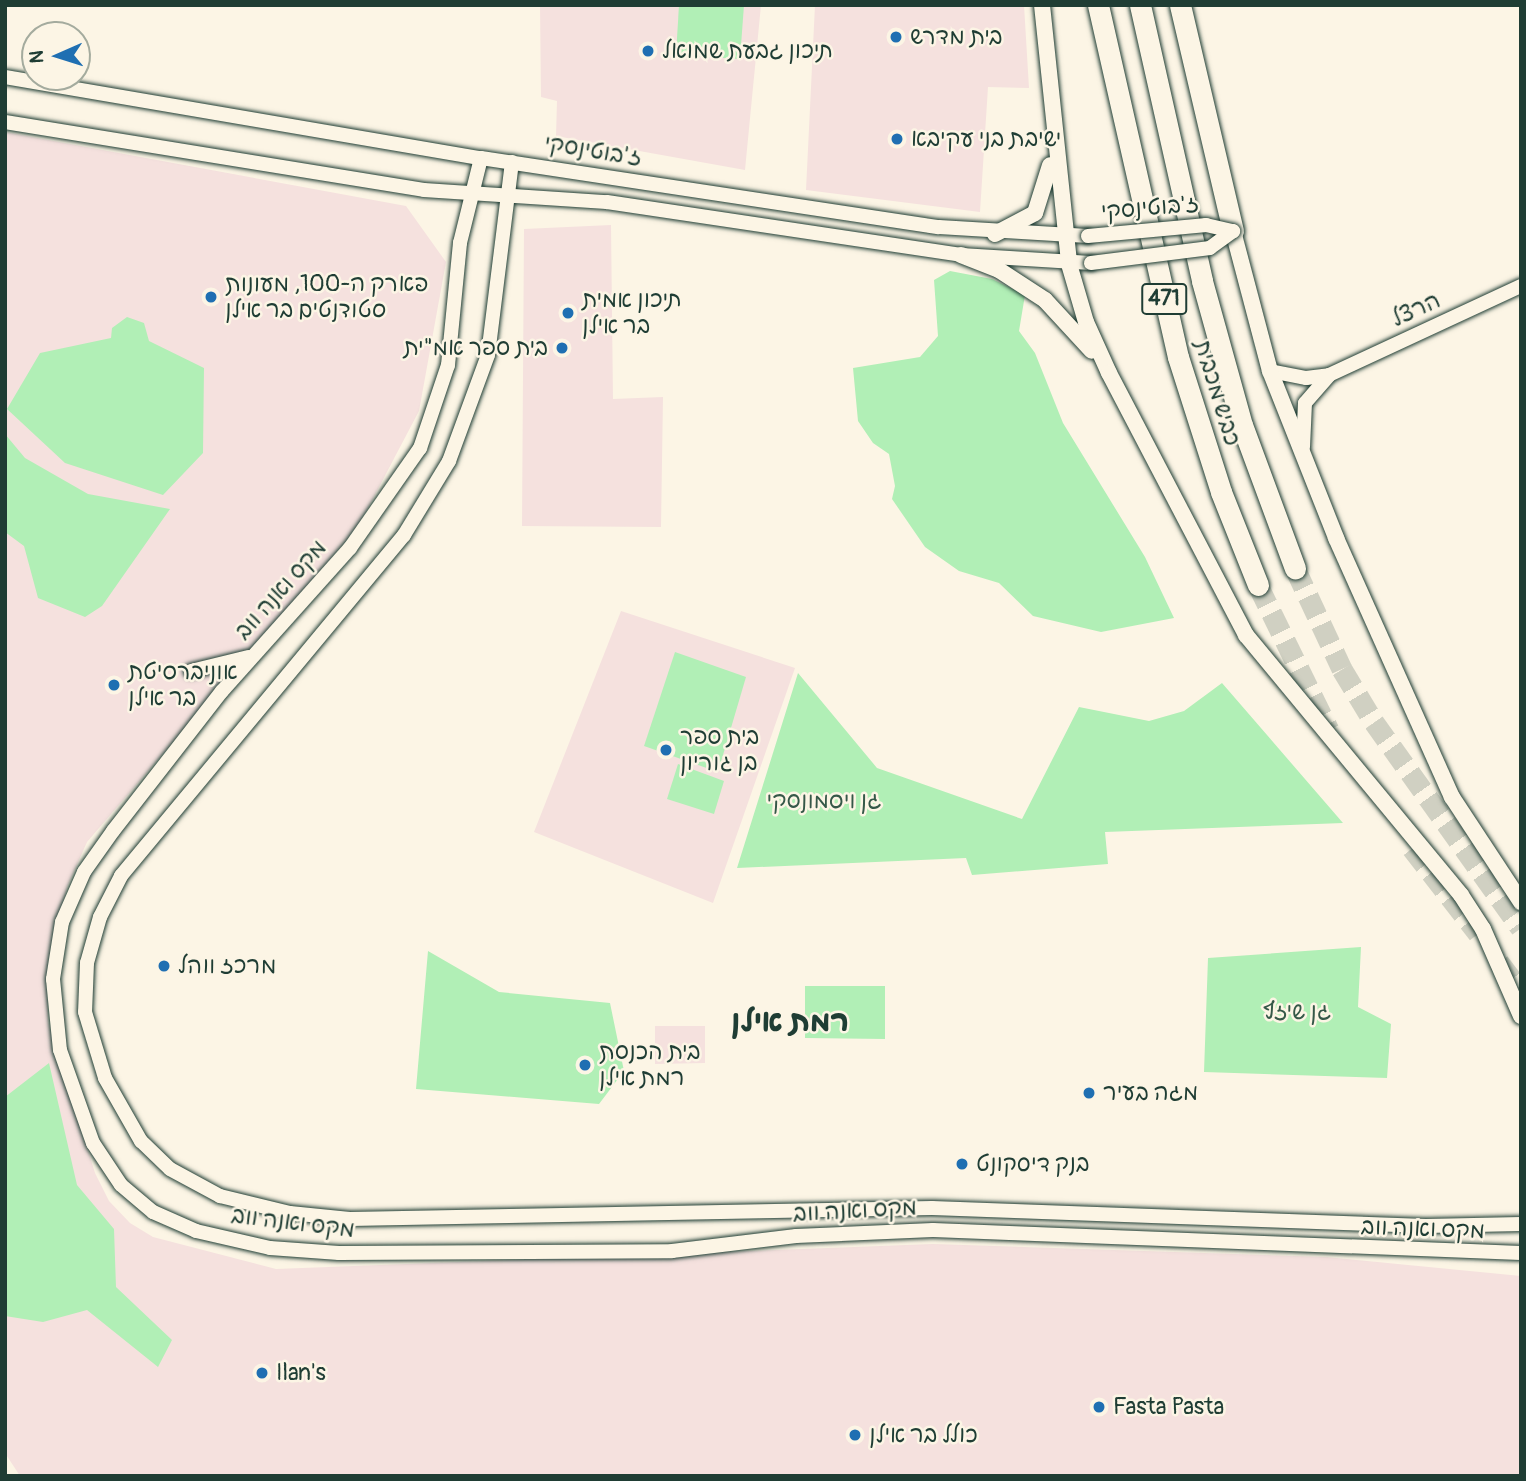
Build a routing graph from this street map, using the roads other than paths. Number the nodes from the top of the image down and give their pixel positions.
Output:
1 (1041, 5) edge
2 (1098, 5) edge
3 (1140, 5) edge
4 (1180, 5) edge
5 (5, 77) edge
6 (5, 122) edge
7 (1053, 127) junction
8 (481, 158) junction
9 (512, 162) junction
10 (471, 193) junction
11 (512, 194) junction
12 (1233, 231) junction
13 (995, 234) junction
14 (1065, 238) junction
15 (961, 255) junction
16 (1069, 264) junction
17 (1521, 286) edge
18 (1270, 371) junction
19 (1109, 373) junction
20 (1329, 375) junction
21 (1305, 466) junction
22 (1295, 568) tunnel mouth
23 (1258, 584) tunnel mouth
24 (260, 648) junction
25 (191, 671) dead end
26 (1521, 902) edge
27 (1513, 977) edge
28 (1521, 1016) edge
29 (1521, 1224) edge
30 (1521, 1253) edge

1 - 7 main road
2 - 23 highway, כביש מכבית / 471
3 - 22 highway, כביש מכבית / 471
4 - 12 highway
5 - 8 street, ז'בוטינסקי
6 - 10 street, ז'בוטינסקי
7 - 13 main road
7 - 14 main road
8 - 9 street, ז'בוטינסקי
8 - 10 street, מקס ואנה ווב
9 - 11 street, מקס ואנה ווב
9 - 13 street, ז'בוטינסקי
10 - 11 street, ז'בוטינסקי
10 - 24 street, מקס ואנה ווב
11 - 15 street, ז'בוטינסקי
11 - 29 street, מקס ואנה ווב
12 - 14 street, ז'בוטינסקי, bridge
12 - 16 street, ז'בוטינסקי, bridge
12 - 18 main road
13 - 14 street, ז'בוטינסקי
14 - 16 main road
15 - 16 street, ז'בוטינסקי
15 - 19 main road
16 - 19 main road
17 - 20 street, הרצל
18 - 20 street
18 - 21 main road
19 - 27 main road
20 - 21 street
21 - 26 main road
24 - 25 street
24 - 30 street, מקס ואנה ווב
27 - 28 main road

